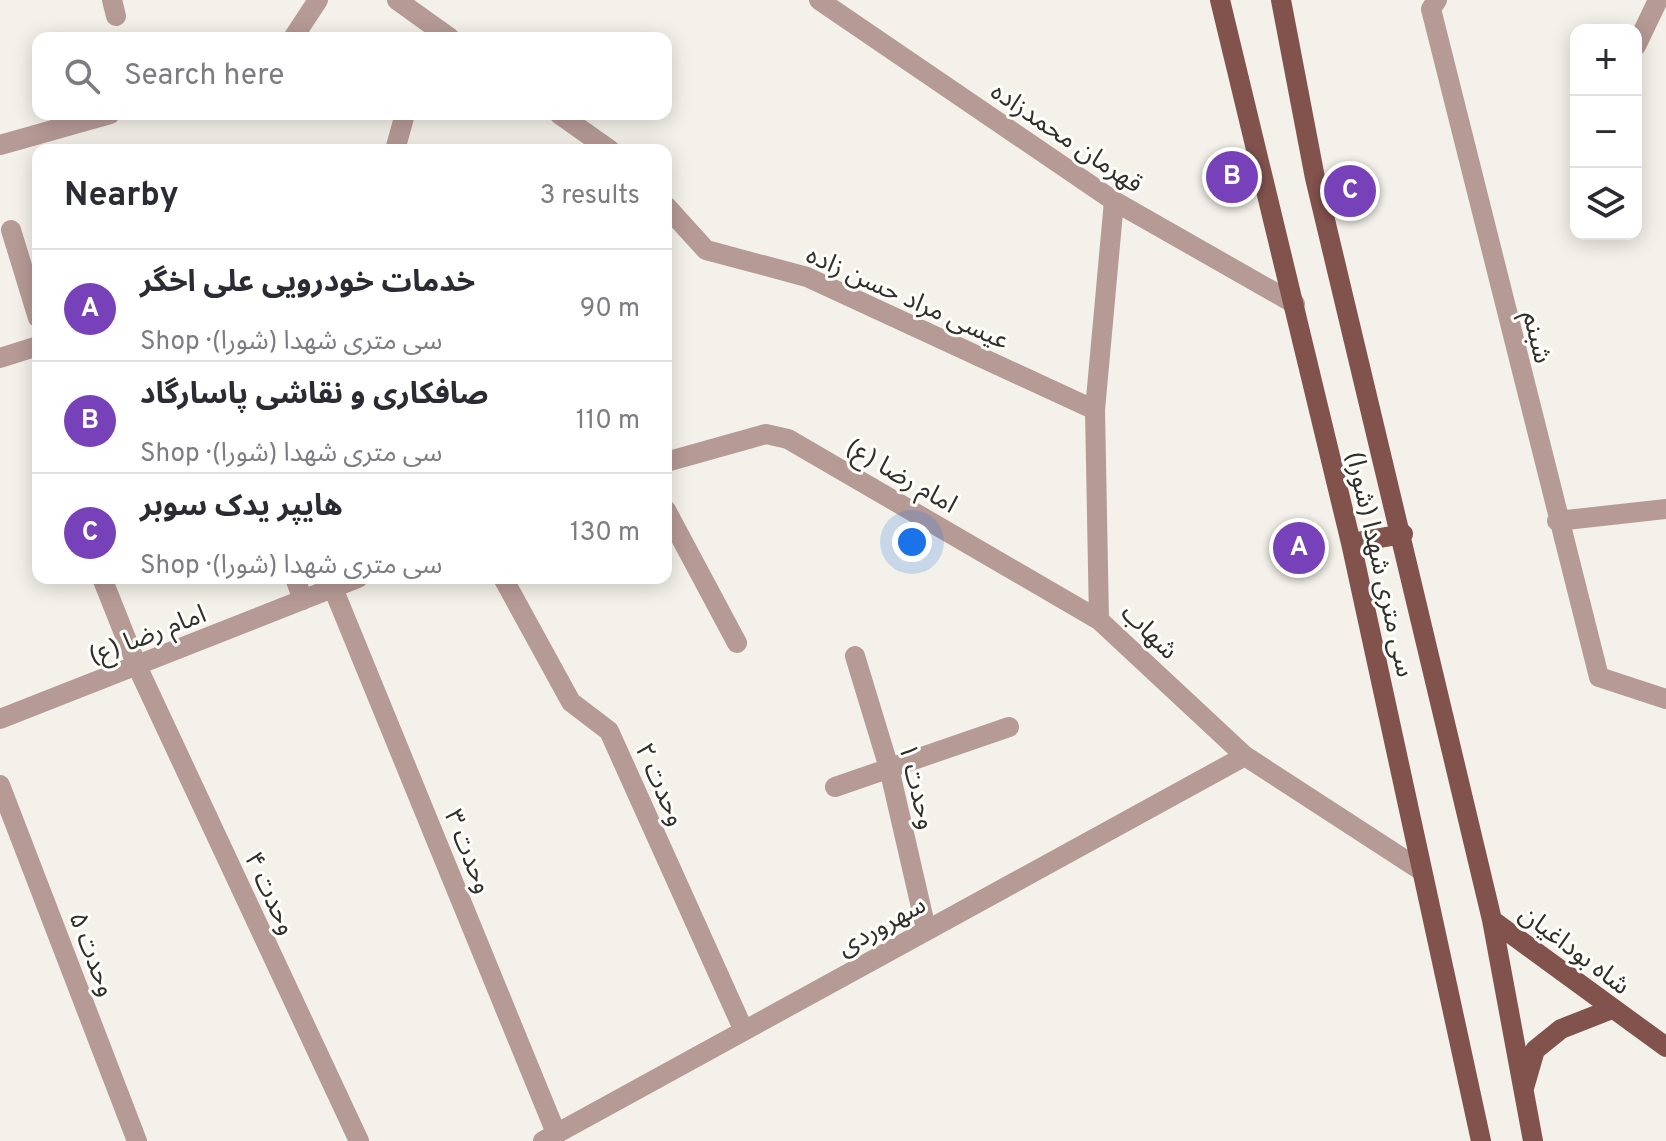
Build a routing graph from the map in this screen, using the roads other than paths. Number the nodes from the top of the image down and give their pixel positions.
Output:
1 (318, 0) edge
2 (397, 0) edge
3 (819, 0) edge
4 (1220, 0) edge
5 (1281, 0) edge
6 (1658, 0) edge
7 (1434, 5) edge
8 (428, 31) edge
9 (297, 32) edge
10 (1642, 33) edge
11 (89, 120) edge
12 (403, 120) edge
13 (568, 120) edge
14 (397, 144) edge
15 (602, 144) edge
16 (0, 145) edge
17 (1114, 201) junction
18 (672, 213) edge
19 (11, 230) dead end
20 (32, 298) edge
21 (1295, 304) junction
22 (32, 348) edge
23 (0, 358) edge
24 (1095, 410) junction
25 (672, 460) edge
26 (1666, 509) edge
27 (672, 521) edge
28 (1557, 521) junction
29 (1403, 534) junction
30 (1351, 543) junction
31 (104, 584) edge
32 (297, 584) edge
33 (343, 584) edge
34 (506, 584) edge
35 (333, 588) junction
36 (303, 600) junction
37 (1099, 620) junction
38 (737, 643) dead end
39 (855, 656) dead end
40 (137, 666) junction
41 (1666, 699) edge
42 (0, 719) edge
43 (1009, 727) dead end
44 (1245, 756) junction
45 (889, 768) junction
46 (0, 785) edge
47 (835, 787) dead end
48 (1422, 871) junction
49 (1492, 920) junction
50 (926, 929) junction
51 (1612, 1009) junction
52 (744, 1031) junction
53 (1666, 1047) edge
54 (1522, 1095) junction
55 (550, 1137) edge
56 (137, 1141) edge
57 (359, 1141) edge
58 (1481, 1141) edge
59 (1533, 1141) edge

1 - 9 street
2 - 8 street
3 - 17 street, قهرمان محمدزاده
4 - 21 main road, سی متری شهدا (شورا)
5 - 29 main road, سی متری شهدا (شورا)
6 - 10 street
7 - 28 street, شبنم
11 - 16 street
12 - 14 street
13 - 15 street
17 - 21 street, قهرمان محمدزاده
17 - 24 street, شهاب
18 - 24 street, عیسی مراد حسن زاده
19 - 20 street
21 - 30 main road, سی متری شهدا (شورا)
22 - 23 street
24 - 37 street, شهاب
25 - 37 street, امام رضا (ع)
26 - 28 street
27 - 38 street
28 - 41 street, شبنم
29 - 30 main road
29 - 49 main road, سی متری شهدا (شورا)
30 - 48 main road, سی متری شهدا (شورا)
31 - 40 street, وحدت ۴
32 - 36 street
33 - 35 street, امام رضا (ع)
34 - 52 street, وحدت ۲
35 - 36 street, امام رضا (ع)
35 - 55 street, وحدت ۳
36 - 40 street, امام رضا (ع)
37 - 44 street, شهاب
39 - 45 street, وحدت ۱
40 - 42 street, امام رضا (ع)
40 - 57 street, وحدت ۴
43 - 45 street
44 - 48 street, شهاب
44 - 50 street, سهروردی
45 - 47 street
45 - 50 street, وحدت ۱
46 - 56 street, وحدت ۵
48 - 58 main road, سی متری شهدا (شورا)
49 - 51 main road, شاه بوداغیان
49 - 54 main road, سی متری شهدا (شورا)
50 - 52 street, سهروردی
51 - 53 main road, شاه بوداغیان
51 - 54 main road
52 - 55 street, سهروردی
54 - 59 main road, سی متری شهدا (شورا)

